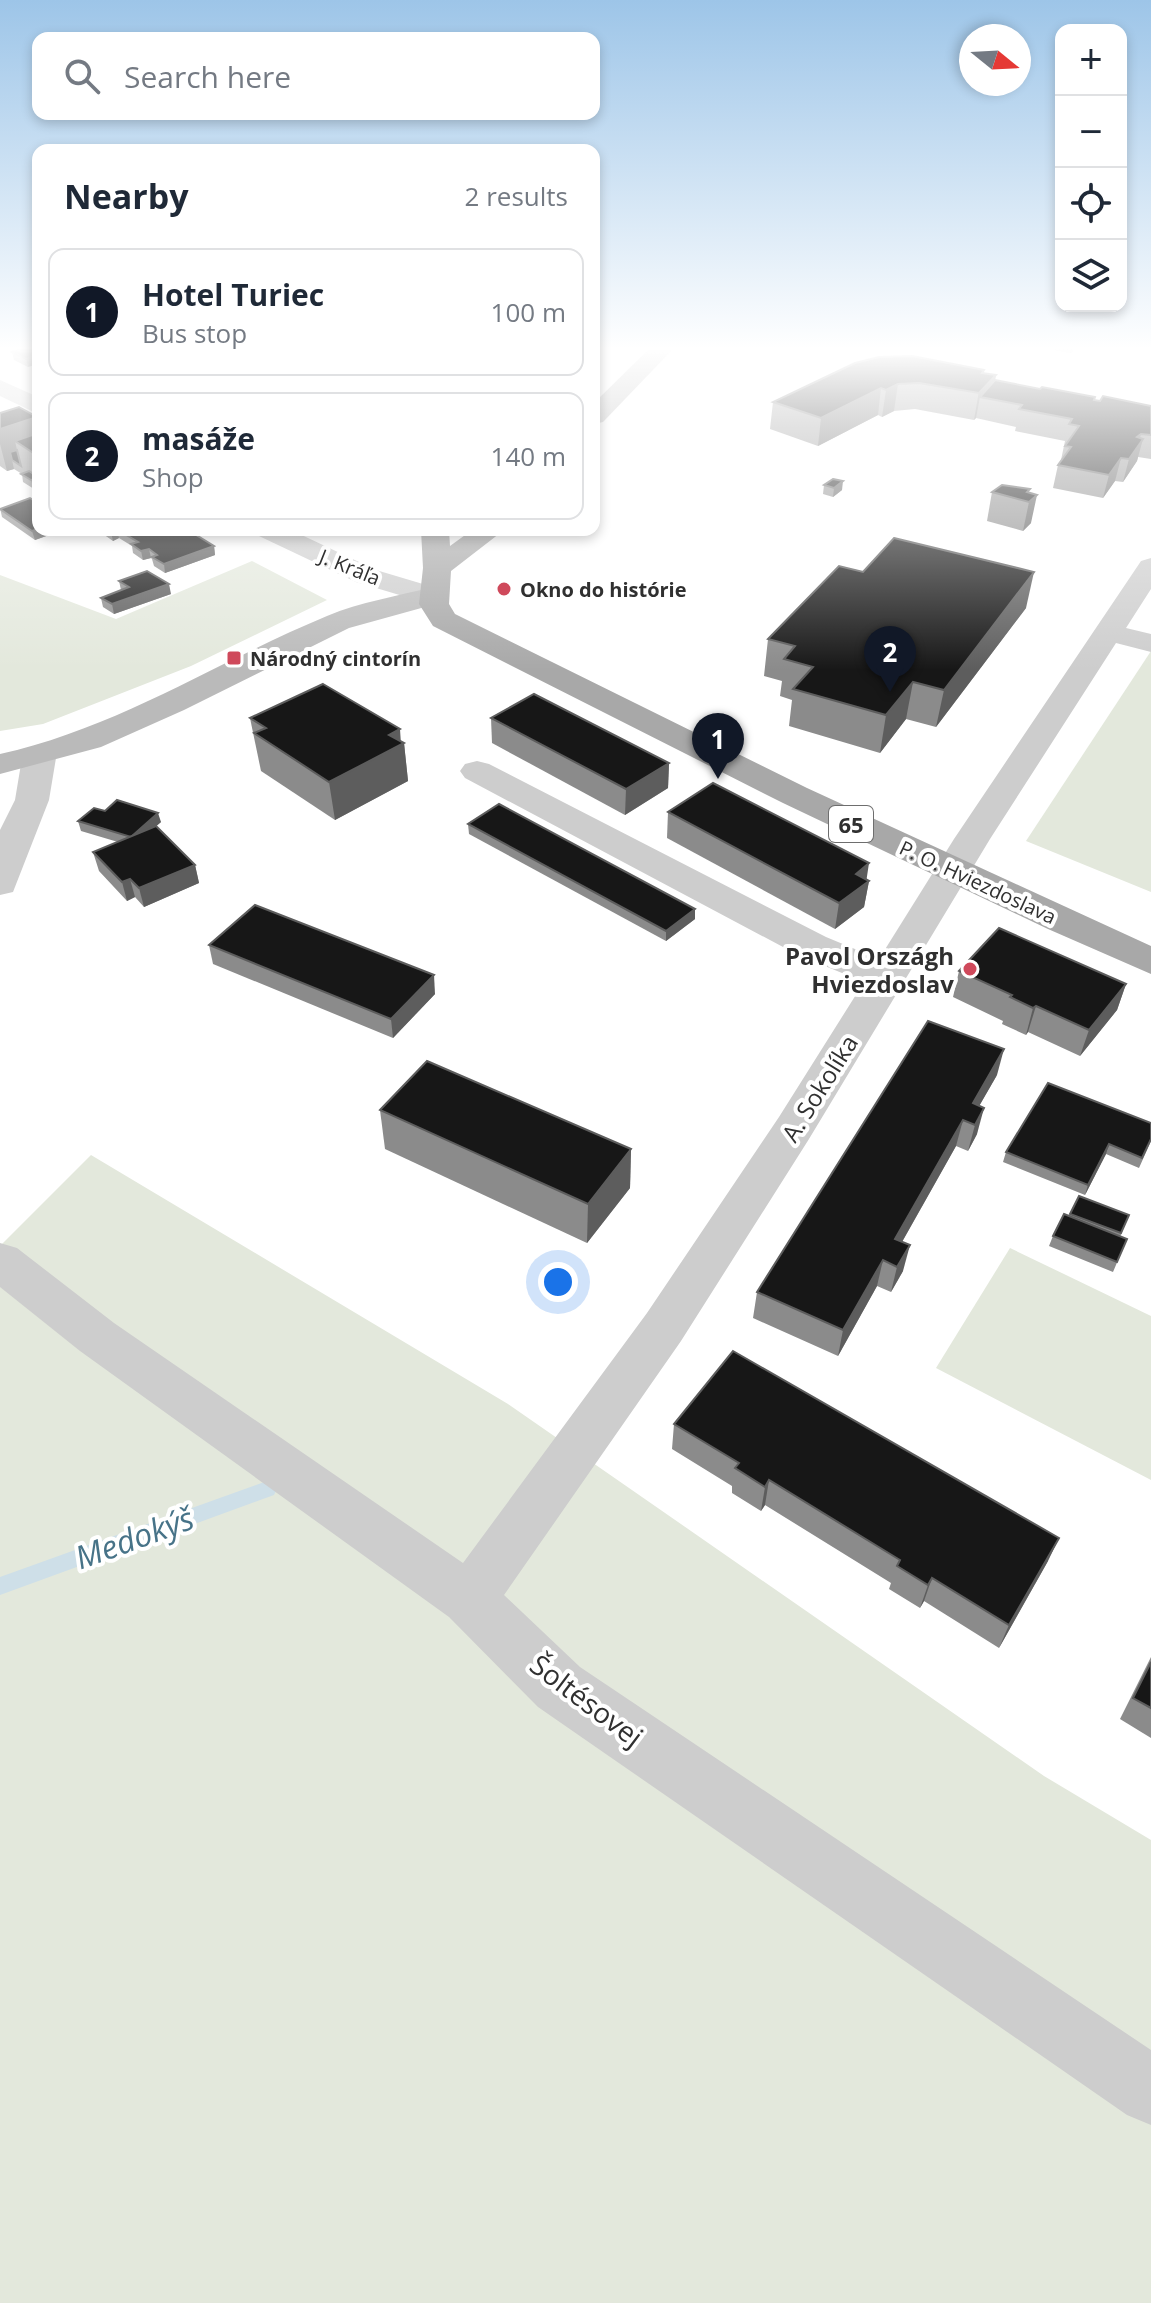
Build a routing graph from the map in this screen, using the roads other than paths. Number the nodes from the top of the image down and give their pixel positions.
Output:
1 (282, 536) edge
2 (435, 536) edge
3 (484, 536) edge
4 (1151, 567) edge
5 (435, 582) junction
6 (1108, 632) junction
7 (1151, 643) edge
8 (39, 758) junction
9 (0, 764) edge
10 (477, 771) dead end
11 (951, 872) junction
12 (0, 884) edge
13 (1151, 961) edge
14 (888, 977) junction
15 (0, 1261) edge
16 (469, 1599) junction
17 (1151, 2091) edge

1 - 5 street, J. Kráľa
2 - 5 main road
3 - 5 main road
4 - 6 street, A. Sokolíka
5 - 8 street
5 - 11 main road, P. O. Hviezdoslava / 65
6 - 7 street
6 - 11 street, A. Sokolíka
8 - 9 street
8 - 12 street
10 - 14 street
11 - 13 main road, P. O. Hviezdoslava / 65
11 - 14 street, A. Sokolíka
14 - 16 street, A. Sokolíka
15 - 16 street, Šoltésovej
16 - 17 street, Šoltésovej

